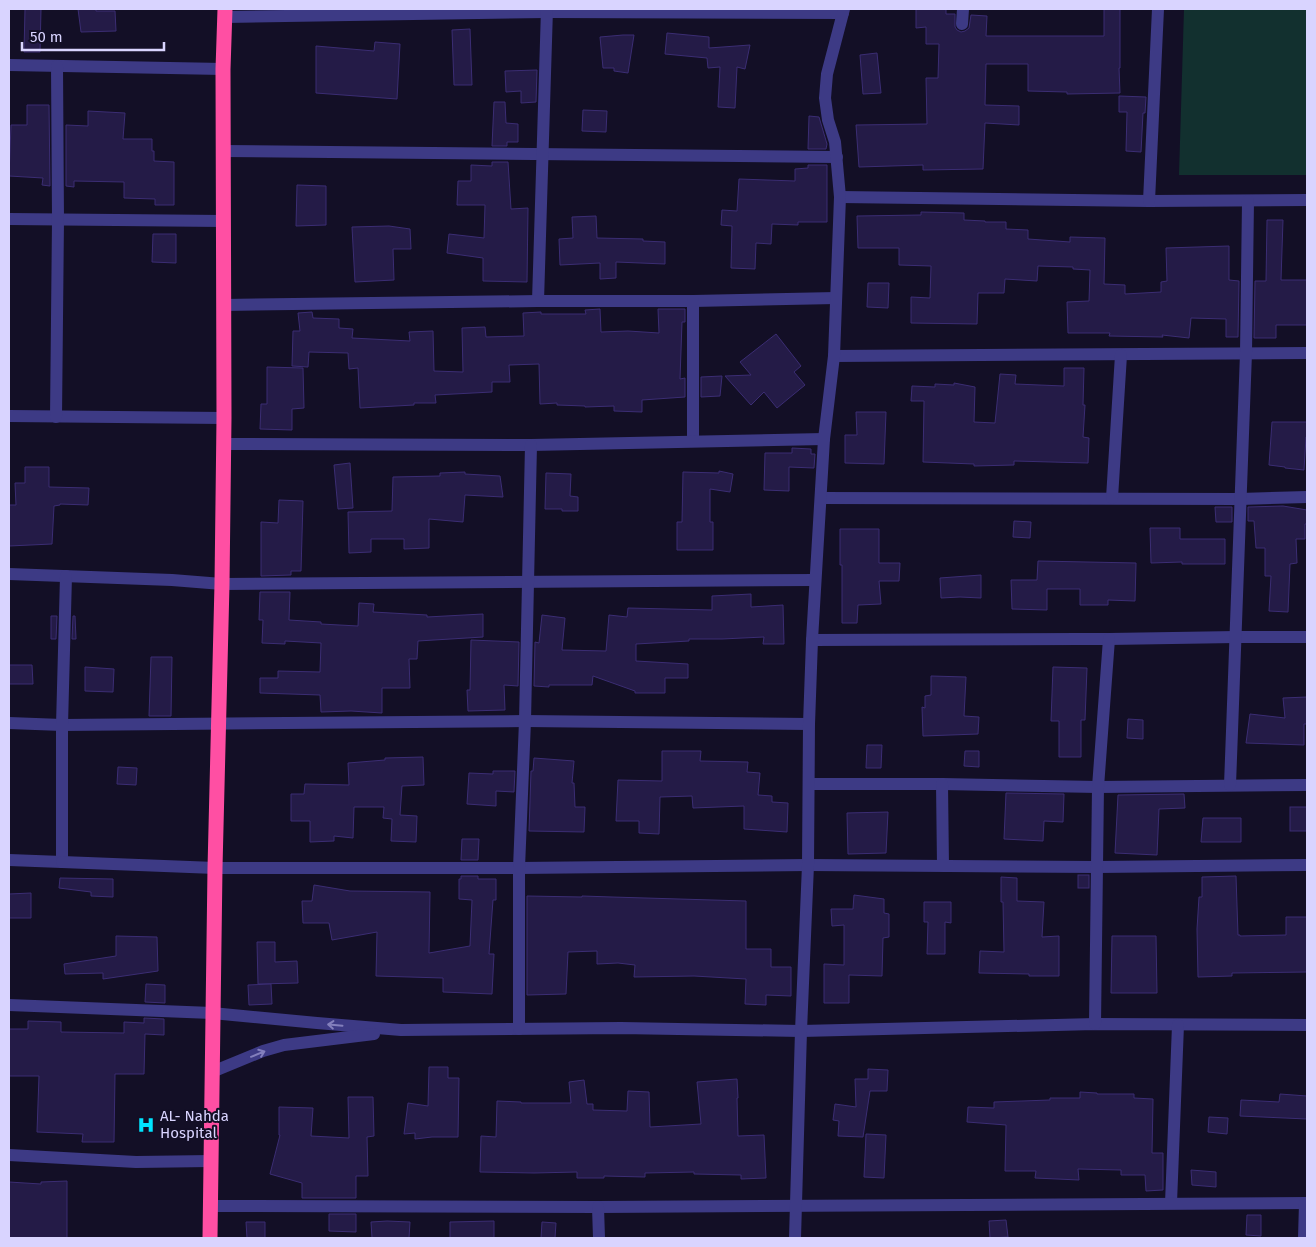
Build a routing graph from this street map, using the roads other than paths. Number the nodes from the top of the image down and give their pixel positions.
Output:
1 (963, 9) edge
2 (1158, 9) edge
3 (547, 10) edge
4 (844, 11) edge
5 (225, 13) edge
6 (962, 24) dead end
7 (9, 65) edge
8 (57, 66) junction
9 (223, 69) junction
10 (223, 151) junction
11 (542, 153) junction
12 (837, 157) junction
13 (840, 197) junction
14 (1307, 200) edge
15 (1150, 201) junction
16 (1248, 201) junction
17 (9, 219) edge
18 (58, 220) junction
19 (223, 221) junction
20 (836, 298) junction
21 (538, 301) junction
22 (694, 301) junction
23 (224, 305) junction
24 (1246, 353) junction
25 (1307, 353) edge
26 (1121, 355) junction
27 (834, 356) junction
28 (9, 416) edge
29 (56, 417) junction
30 (224, 418) junction
31 (824, 438) junction
32 (693, 441) junction
33 (224, 444) junction
34 (531, 445) junction
35 (1307, 497) edge
36 (821, 498) junction
37 (1112, 498) junction
38 (1240, 499) junction
39 (9, 574) edge
40 (66, 576) junction
41 (815, 580) junction
42 (528, 583) junction
43 (222, 584) junction
44 (1236, 637) junction
45 (1307, 637) edge
46 (812, 640) junction
47 (1109, 640) junction
48 (525, 721) junction
49 (9, 723) edge
50 (218, 723) junction
51 (62, 724) junction
52 (809, 724) junction
53 (809, 784) junction
54 (942, 784) junction
55 (1230, 785) junction
56 (1307, 785) edge
57 (1098, 787) junction
58 (9, 860) edge
59 (62, 862) junction
60 (808, 865) junction
61 (1307, 865) edge
62 (943, 866) junction
63 (1097, 867) junction
64 (215, 868) junction
65 (519, 868) junction
66 (9, 1005) edge
67 (212, 1013) junction
68 (1094, 1024) junction
69 (1178, 1025) junction
70 (1307, 1025) edge
71 (519, 1029) junction
72 (401, 1030) junction
73 (801, 1031) junction
74 (212, 1072) junction
75 (9, 1155) edge
76 (211, 1161) junction
77 (1172, 1203) junction
78 (1306, 1203) edge
79 (210, 1206) junction
80 (796, 1206) junction
81 (598, 1207) junction
82 (210, 1238) edge
83 (598, 1238) edge
84 (795, 1238) edge
85 (1304, 1238) edge

1 - 6 street
2 - 15 street
3 - 4 street
3 - 5 street
3 - 11 street
4 - 12 street
5 - 9 highway
7 - 8 street
8 - 9 street
8 - 18 street
9 - 10 highway
10 - 11 street
10 - 19 highway
11 - 12 street
11 - 21 street
12 - 13 street
13 - 15 street
13 - 20 street
14 - 16 street
15 - 16 street
16 - 24 street
17 - 18 street
18 - 19 street
18 - 29 street
19 - 23 highway
20 - 22 street
20 - 27 street
21 - 22 street
21 - 23 street
22 - 32 street
23 - 30 highway
24 - 25 street
24 - 26 street
24 - 38 street
26 - 27 street
26 - 37 street
27 - 31 street
28 - 29 street
29 - 30 street
30 - 33 highway
31 - 32 street
31 - 36 street
32 - 34 street
33 - 34 street
33 - 43 highway
34 - 42 street
35 - 38 street
36 - 37 street
36 - 41 street
37 - 38 street
38 - 44 street
39 - 40 street
40 - 43 street
40 - 51 street
41 - 42 street
41 - 46 street
42 - 43 street
42 - 48 street
43 - 50 highway
44 - 45 street
44 - 47 street
44 - 55 street
46 - 47 street
46 - 52 street
47 - 57 street
48 - 50 street
48 - 52 street
48 - 65 street
49 - 51 street
50 - 51 street
50 - 64 highway
51 - 59 street
52 - 53 street
53 - 54 street
53 - 60 street
54 - 57 street
54 - 62 street
55 - 56 street
55 - 57 street
57 - 63 street
58 - 59 street
59 - 64 street
60 - 62 street
60 - 65 street
60 - 73 street
61 - 63 street
62 - 63 street
63 - 68 street
64 - 65 street
64 - 67 highway
65 - 71 street
66 - 67 street
72 -> 67 street
67 - 74 highway
68 - 69 street
68 - 73 street
69 - 70 street
69 - 77 street
71 - 72 street
71 - 73 street
74 -> 72 street
73 - 80 street
74 - 76 highway
75 - 76 street
76 - 79 highway
77 - 78 street
77 - 80 street
78 - 85 street
79 - 81 street
79 - 82 highway
80 - 81 street
80 - 84 street
81 - 83 street

